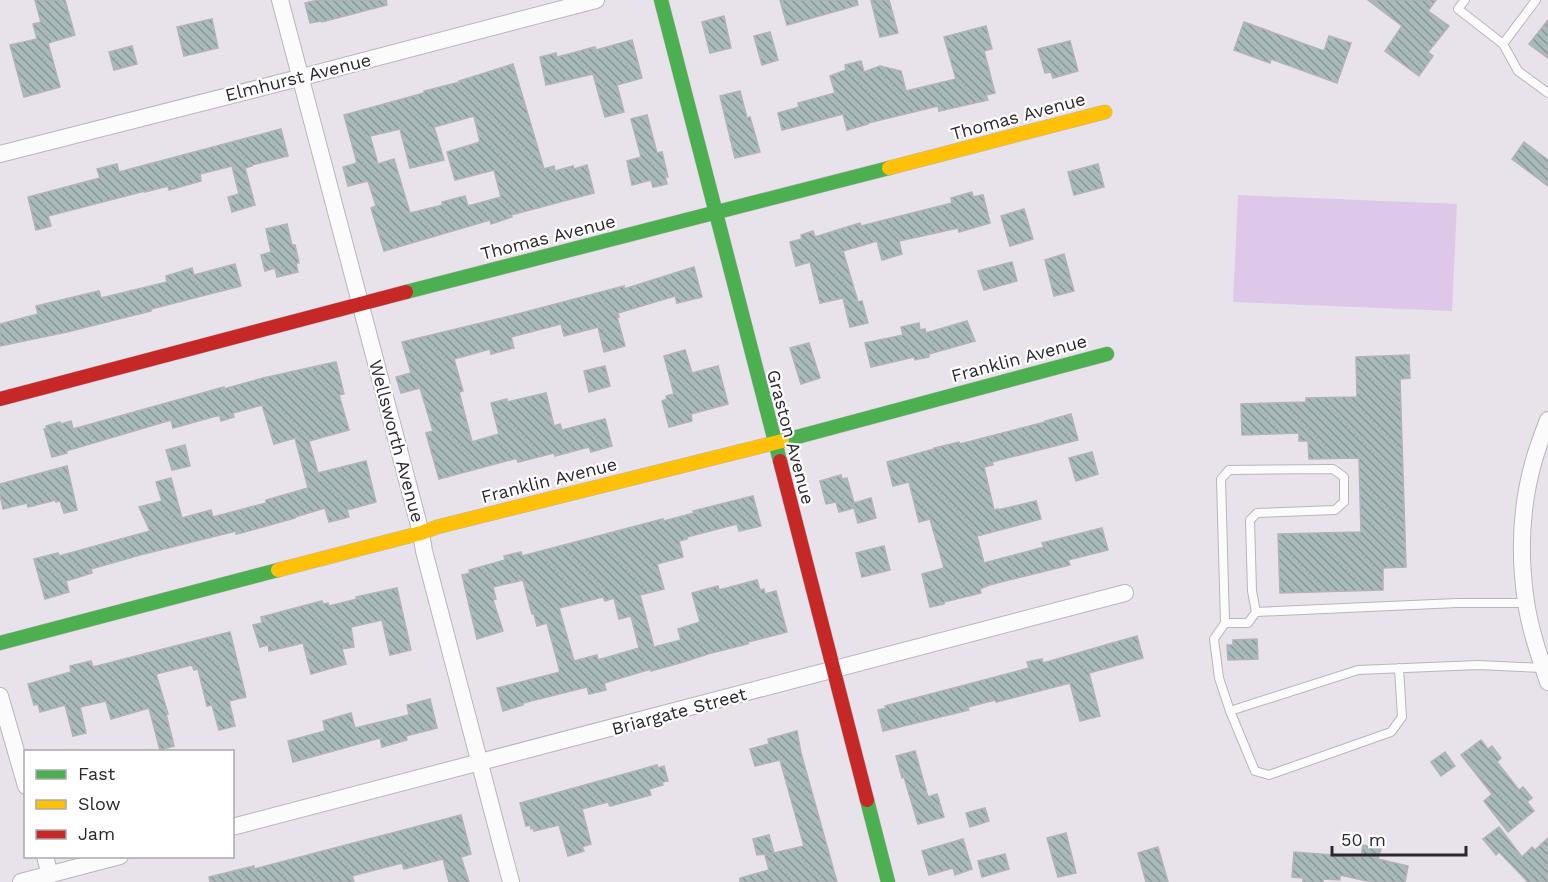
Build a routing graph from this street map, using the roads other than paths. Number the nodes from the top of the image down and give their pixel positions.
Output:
1 (280, 0) edge
2 (596, 0) edge
3 (661, 0) edge
4 (1465, 0) edge
5 (1536, 0) edge
6 (1503, 44) junction
7 (300, 77) junction
8 (1548, 93) edge
9 (1105, 112) dead end
10 (0, 154) edge
11 (715, 213) junction
12 (361, 304) junction
13 (1107, 354) dead end
14 (0, 399) edge
15 (1548, 420) edge
16 (774, 443) junction
17 (421, 532) junction
18 (1125, 593) dead end
19 (1526, 603) junction
20 (1256, 612) junction
21 (1225, 623) junction
22 (0, 643) edge
23 (1399, 668) junction
24 (833, 670) junction
25 (1546, 675) edge
26 (0, 696) edge
27 (1230, 711) junction
28 (480, 761) junction
29 (24, 779) edge
30 (234, 826) edge
31 (46, 858) edge
32 (113, 858) edge
33 (50, 875) junction
34 (21, 882) edge
35 (511, 882) edge
36 (888, 882) edge

1 - 7 street, Wellsworth Avenue
2 - 7 street, Elmhurst Avenue
3 - 11 street, Graston Avenue
4 - 6 lane
5 - 6 lane
6 - 8 lane
7 - 10 street, Elmhurst Avenue
7 - 12 street, Wellsworth Avenue
9 - 11 street, Thomas Avenue
11 - 12 street, Thomas Avenue
11 - 16 street, Graston Avenue
12 - 14 street, Thomas Avenue
12 - 17 street, Wellsworth Avenue
13 - 16 street, Franklin Avenue
15 - 19 street
16 - 17 street, Franklin Avenue
16 - 24 street, Graston Avenue
17 - 22 street, Franklin Avenue
17 - 28 street, Wellsworth Avenue
18 - 24 street, Briargate Street
19 - 20 lane
19 - 25 street
20 - 21 lane
20 - 21 lane
21 - 27 lane
23 - 25 lane
23 - 27 lane
23 - 27 lane
24 - 28 street, Briargate Street
24 - 36 street, Graston Avenue
26 - 29 street
28 - 30 street, Briargate Street
28 - 35 street, Wellsworth Avenue
31 - 33 street
32 - 33 street
33 - 34 street

